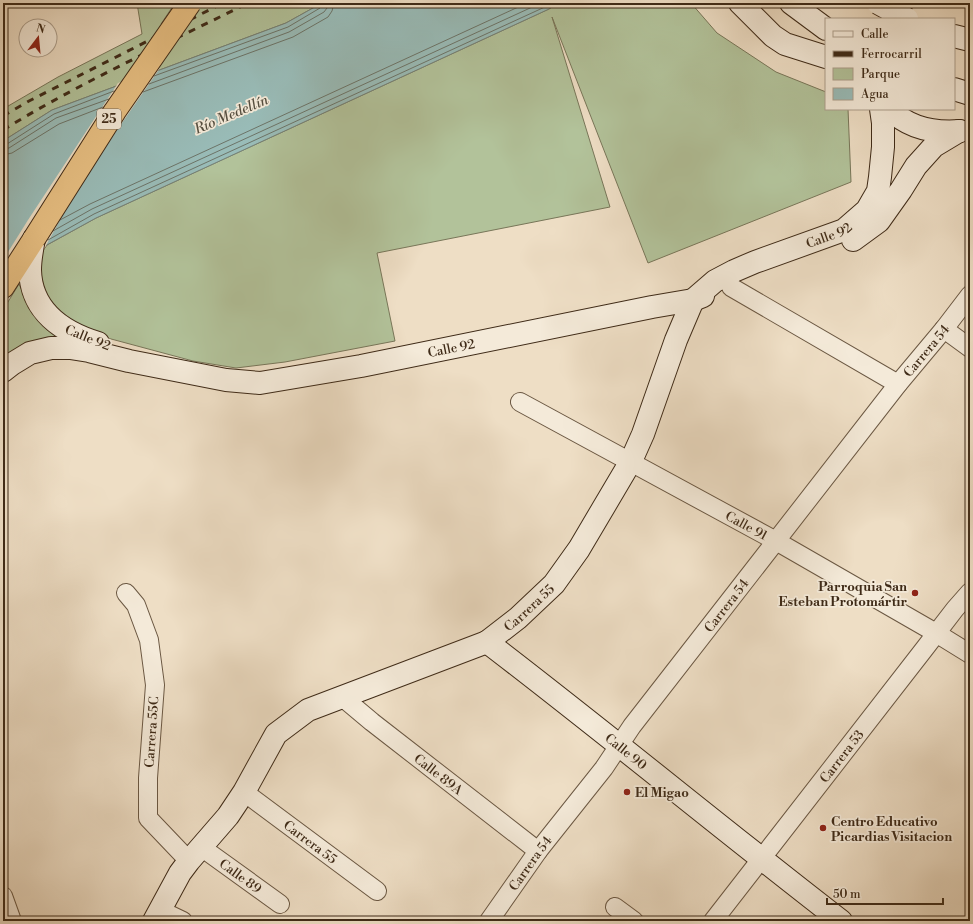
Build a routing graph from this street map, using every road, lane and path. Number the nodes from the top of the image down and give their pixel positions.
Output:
1 (190, 3) edge
2 (740, 3) edge
3 (791, 3) edge
4 (878, 3) edge
5 (888, 3) edge
6 (876, 18) edge
7 (905, 18) edge
8 (825, 28) edge
9 (955, 36) edge
10 (970, 40) edge
11 (821, 56) edge
12 (955, 89) edge
13 (970, 94) edge
14 (881, 110) edge
15 (891, 110) edge
16 (965, 129) edge
17 (34, 239) junction
18 (731, 286) junction
19 (3, 287) edge
20 (970, 294) edge
21 (693, 300) junction
22 (944, 329) junction
23 (94, 347) junction
24 (970, 348) edge
25 (3, 371) edge
26 (898, 384) junction
27 (520, 402) dead end
28 (631, 462) junction
29 (776, 541) junction
30 (970, 592) edge
31 (126, 593) dead end
32 (936, 633) junction
33 (487, 642) junction
34 (970, 654) edge
35 (341, 696) junction
36 (619, 745) junction
37 (244, 792) junction
38 (538, 851) junction
39 (195, 854) junction
40 (761, 860) junction
41 (377, 891) dead end
42 (3, 896) edge
43 (280, 904) dead end
44 (615, 907) dead end
45 (157, 915) edge
46 (12, 921) edge
47 (183, 921) edge
48 (489, 921) edge
49 (634, 921) edge
50 (713, 921) edge
51 (841, 921) edge

1 - 17 highway, 25, bridge
2 - 11 main road
3 - 8 main road
4 - 7 main road, bridge
5 - 6 main road
9 - 10 main road
12 - 13 main road
14 - 21 main road, Calle 92
15 - 16 main road
16 - 18 main road, Calle 92
17 - 19 highway, 25
17 - 23 main road, Calle 92
18 - 21 main road, Calle 92
18 - 26 street
20 - 22 street, Carrera 54
21 - 23 main road, Calle 92
21 - 28 main road, Carrera 55
22 - 24 street
22 - 26 street, Carrera 54
23 - 25 main road
26 - 29 street, Carrera 54
27 - 28 street, Calle 91
28 - 29 street, Calle 91
28 - 33 main road, Carrera 55
29 - 32 street, Calle 91
29 - 36 street, Carrera 54
30 - 32 street, Carrera 53
31 - 39 street, Carrera 55C
32 - 34 street, Calle 91
32 - 40 street, Carrera 53
33 - 35 main road, Carrera 55
33 - 36 main road, Calle 90
35 - 37 main road, Carrera 55
35 - 38 street, Calle 89A
36 - 38 street, Carrera 54
36 - 40 main road, Calle 90
37 - 39 main road, Carrera 55
37 - 41 street, Carrera 55
38 - 48 street, Carrera 54
39 - 43 street, Calle 89
39 - 45 main road, Carrera 55
40 - 50 street, Carrera 53
40 - 51 main road, Calle 90
42 - 46 street
44 - 49 street
45 - 47 street

